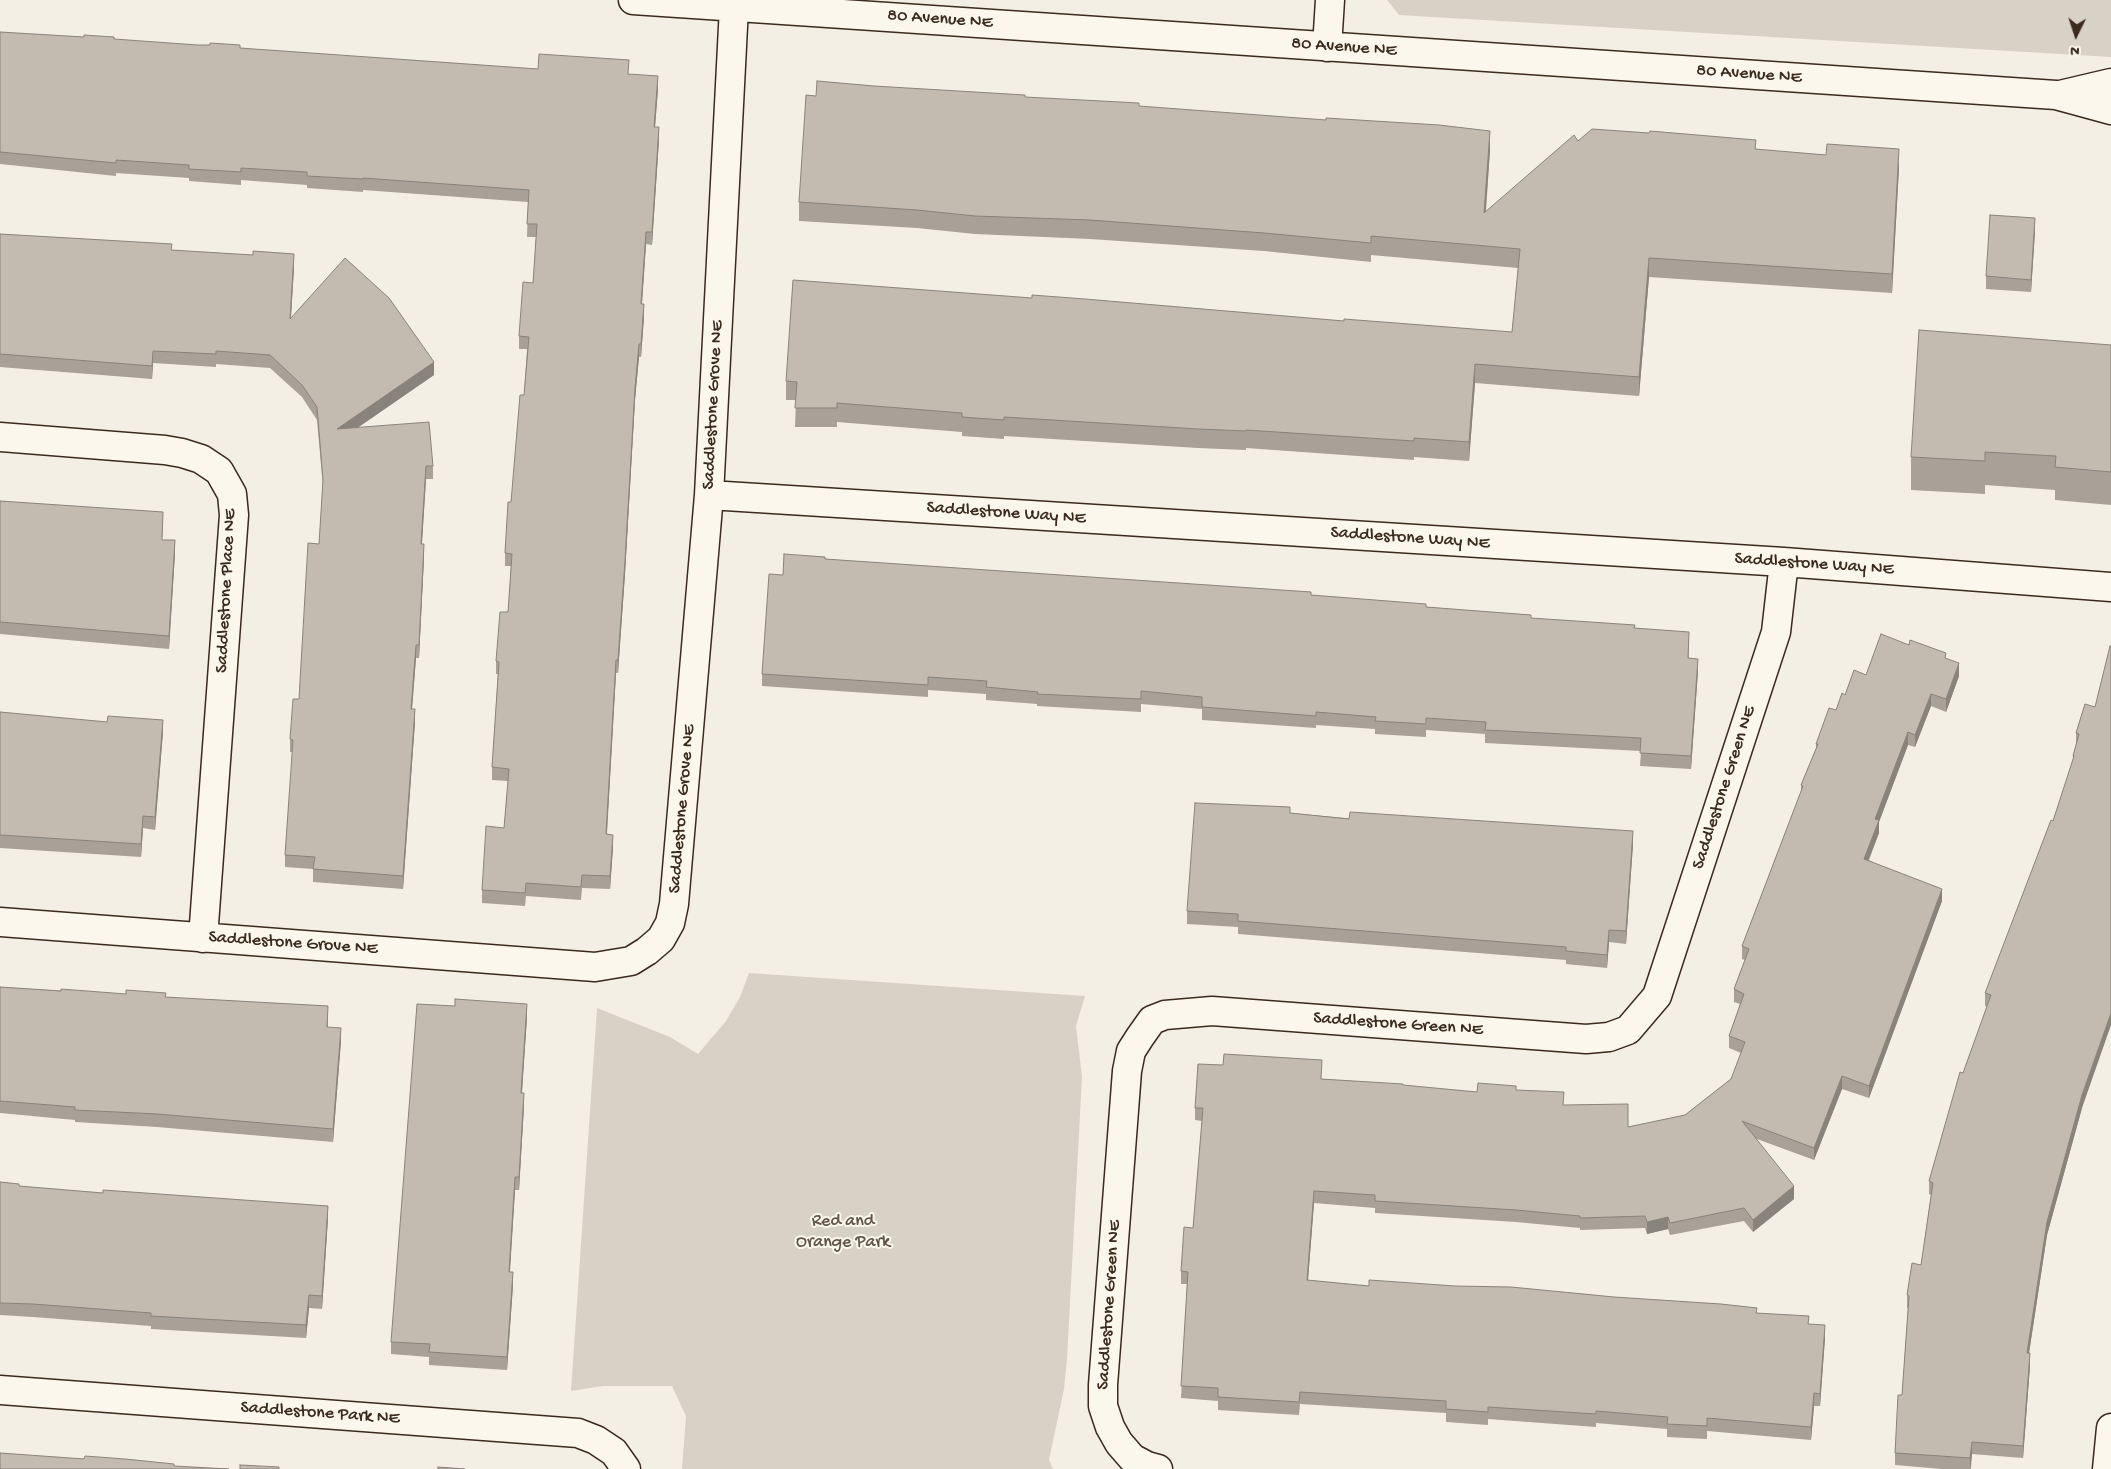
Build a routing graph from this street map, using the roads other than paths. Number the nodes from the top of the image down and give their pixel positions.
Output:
1 (633, 0) edge
2 (1330, 0) edge
3 (734, 7) junction
4 (1327, 47) junction
5 (2111, 83) edge
6 (2056, 96) junction
7 (2111, 110) edge
8 (0, 437) edge
9 (709, 495) junction
10 (1784, 562) junction
11 (2111, 587) edge
12 (0, 922) edge
13 (204, 938) junction
14 (0, 1390) edge
15 (2111, 1428) edge
16 (626, 1469) edge
17 (1158, 1469) edge
18 (2107, 1469) edge

1 - 3 street, 80 Avenue NE
2 - 4 street
3 - 4 street, 80 Avenue NE
3 - 9 street, Saddlestone Grove NE
4 - 6 street, 80 Avenue NE
5 - 6 street, 80 Avenue NE
6 - 7 street, 80 Avenue NE
8 - 13 street, Saddlestone Place NE
9 - 10 street, Saddlestone Way NE
9 - 13 street, Saddlestone Grove NE
10 - 11 street, Saddlestone Way NE
10 - 17 street, Saddlestone Green NE
12 - 13 street, Saddlestone Grove NE
14 - 16 street, Saddlestone Park NE
15 - 18 street

